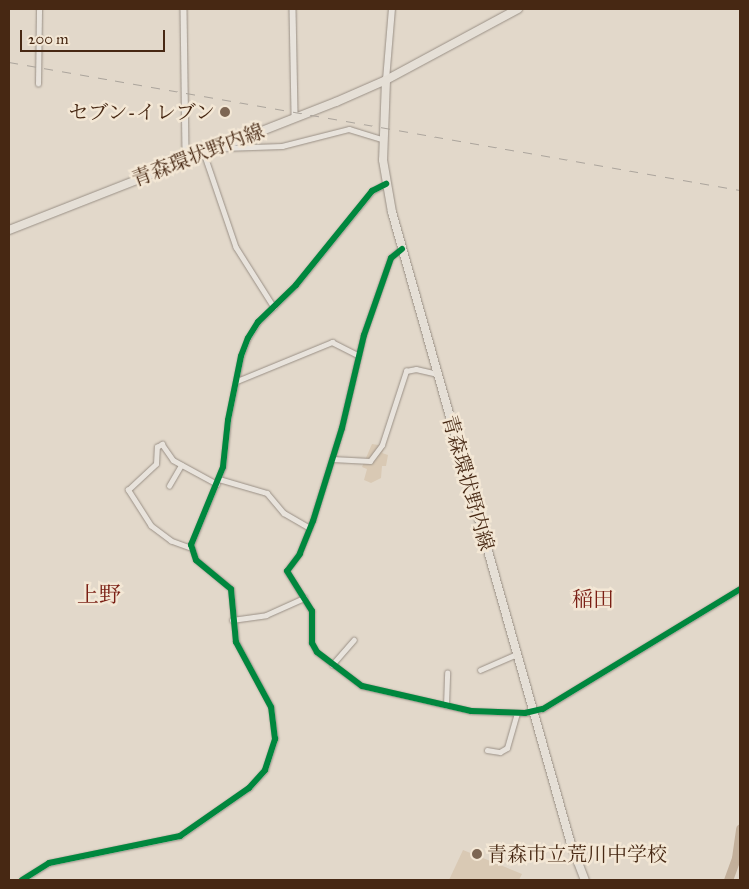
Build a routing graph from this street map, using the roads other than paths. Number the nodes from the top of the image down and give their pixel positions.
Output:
1 (39, 9) edge
2 (184, 9) edge
3 (293, 9) edge
4 (392, 9) edge
5 (518, 9) edge
6 (386, 80) junction
7 (38, 84) dead end
8 (295, 118) junction
9 (382, 138) junction
10 (220, 147) junction
11 (204, 153) junction
12 (186, 160) junction
13 (386, 184) junction
14 (9, 230) edge
15 (402, 249) junction
16 (274, 307) junction
17 (359, 356) junction
18 (438, 374) junction
19 (238, 381) junction
20 (332, 459) junction
21 (180, 464) junction
22 (218, 481) junction
23 (169, 486) dead end
24 (310, 528) junction
25 (190, 548) junction
26 (740, 590) edge
27 (304, 598) junction
28 (232, 620) junction
29 (354, 640) dead end
30 (517, 654) junction
31 (332, 665) junction
32 (480, 670) dead end
33 (447, 673) dead end
34 (446, 706) junction
35 (534, 712) junction
36 (516, 714) junction
37 (487, 750) dead end
38 (22, 880) edge
39 (586, 880) edge

1 - 7 street
2 - 12 street
3 - 8 street
4 - 6 street
5 - 6 main road, 青森環状野内線
6 - 8 main road, 青森環状野内線
6 - 9 main road, 青森環状野内線
8 - 10 main road, 青森環状野内線
9 - 10 street
9 - 13 main road, 青森環状野内線
10 - 11 main road, 青森環状野内線
11 - 12 main road, 青森環状野内線
11 - 16 street
12 - 14 main road, 青森環状野内線
13 - 15 main road, 青森環状野内線
13 - 16 street
15 - 17 street
15 - 18 main road, 青森環状野内線
16 - 19 street
17 - 19 street
17 - 20 street
18 - 20 street
18 - 30 main road, 青森環状野内線
19 - 22 street
20 - 24 street
21 - 22 street
21 - 23 street
21 - 25 street
22 - 24 street
22 - 25 street
24 - 27 street
25 - 28 street
26 - 35 street
27 - 28 street
27 - 31 street
28 - 38 street
29 - 31 street
30 - 32 street
30 - 35 main road, 青森環状野内線
31 - 34 street
33 - 34 street
34 - 36 street
35 - 36 street
35 - 39 main road, 青森環状野内線
36 - 37 street

